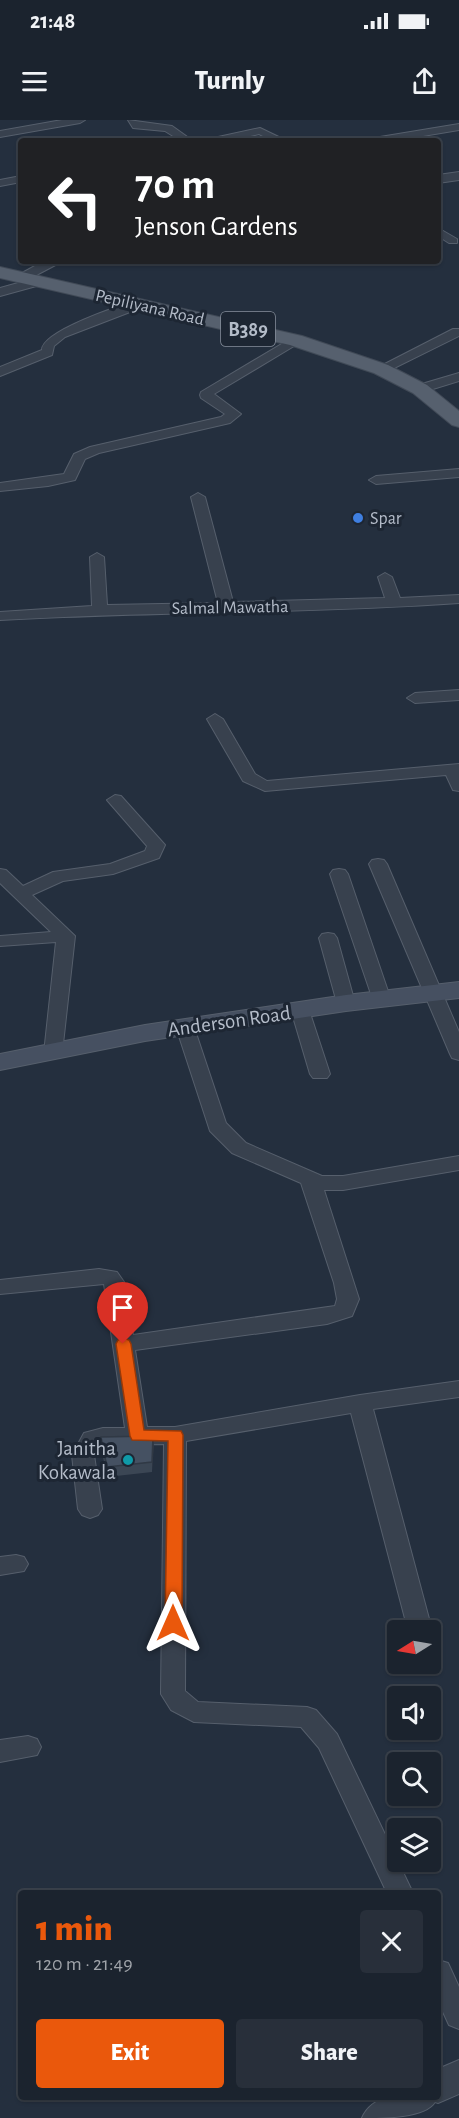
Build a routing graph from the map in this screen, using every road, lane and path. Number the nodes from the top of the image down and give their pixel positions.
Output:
1 (80, 120) edge
2 (133, 120) edge
3 (459, 127) edge
4 (0, 134) edge
5 (183, 138) edge
6 (226, 138) edge
7 (276, 138) edge
8 (392, 138) edge
9 (459, 176) edge
10 (441, 179) edge
11 (18, 180) edge
12 (0, 183) edge
13 (441, 233) edge
14 (453, 241) dead end
15 (52, 264) edge
16 (0, 272) edge
17 (28, 280) junction
18 (0, 292) edge
19 (139, 304) junction
20 (457, 332) dead end
21 (295, 340) junction
22 (381, 369) junction
23 (0, 372) edge
24 (459, 376) edge
25 (420, 389) junction
26 (459, 421) edge
27 (459, 473) edge
28 (376, 480) dead end
29 (0, 487) edge
30 (198, 496) dead end
31 (97, 557) dead end
32 (385, 577) dead end
33 (459, 598) edge
34 (394, 603) junction
35 (227, 608) junction
36 (100, 610) junction
37 (0, 616) edge
38 (459, 695) edge
39 (415, 699) dead end
40 (215, 719) dead end
41 (456, 769) edge
42 (459, 786) edge
43 (115, 800) dead end
44 (378, 864) dead end
45 (0, 874) edge
46 (339, 874) dead end
47 (21, 893) junction
48 (66, 936) junction
49 (328, 938) dead end
50 (0, 941) edge
51 (447, 992) edge
52 (382, 999) junction
53 (346, 1004) junction
54 (300, 1010) junction
55 (184, 1027) junction
56 (53, 1053) junction
57 (459, 1053) edge
58 (0, 1062) edge
59 (320, 1074) dead end
60 (459, 1164) edge
61 (310, 1179) junction
62 (0, 1287) edge
63 (123, 1344) junction
64 (459, 1389) edge
65 (360, 1403) junction
66 (176, 1435) junction
67 (137, 1436) junction
68 (90, 1509) dead end
69 (417, 1620) edge
70 (28, 1747) dead end
71 (0, 1751) edge
72 (399, 1890) edge
73 (441, 1978) edge
74 (459, 2016) edge
75 (459, 2076) edge
76 (441, 2085) edge
77 (414, 2100) edge
78 (380, 2118) edge

1 - 4 street
2 - 5 street
3 - 8 street
6 - 7 street
9 - 10 street
11 - 12 street
13 - 14 street
15 - 17 street
16 - 17 main road, Pepiliyana Road / B389
17 - 18 street
17 - 19 main road, Pepiliyana Road / B389
19 - 21 main road, Pepiliyana Road / B389
19 - 23 street
20 - 22 street
21 - 22 main road, Pepiliyana Road / B389
21 - 29 street
22 - 25 main road, Pepiliyana Road / B389
24 - 25 street
25 - 26 main road, Pepiliyana Road / B389
27 - 28 street
30 - 35 street
31 - 36 street
32 - 34 street
33 - 34 street, Salmal Mawatha
34 - 35 street, Salmal Mawatha
35 - 36 street, Salmal Mawatha
36 - 37 street, Salmal Mawatha
38 - 39 street
40 - 41 street
41 - 42 street
43 - 47 street
44 - 51 street
45 - 47 street
46 - 52 street
47 - 48 street
48 - 50 street
48 - 56 street
49 - 53 street
51 - 52 main road, Anderson Road
51 - 57 street
52 - 53 main road, Anderson Road
53 - 54 main road, Anderson Road
54 - 55 main road, Anderson Road
54 - 59 street
55 - 56 main road, Anderson Road
55 - 61 street
56 - 58 main road, Anderson Road
60 - 61 street
61 - 63 street
62 - 63 street
63 - 67 street
64 - 65 street
65 - 66 street
65 - 69 street
66 - 67 street
66 - 72 street
67 - 68 street
70 - 71 street
73 - 74 street
75 - 76 street
77 - 78 street

